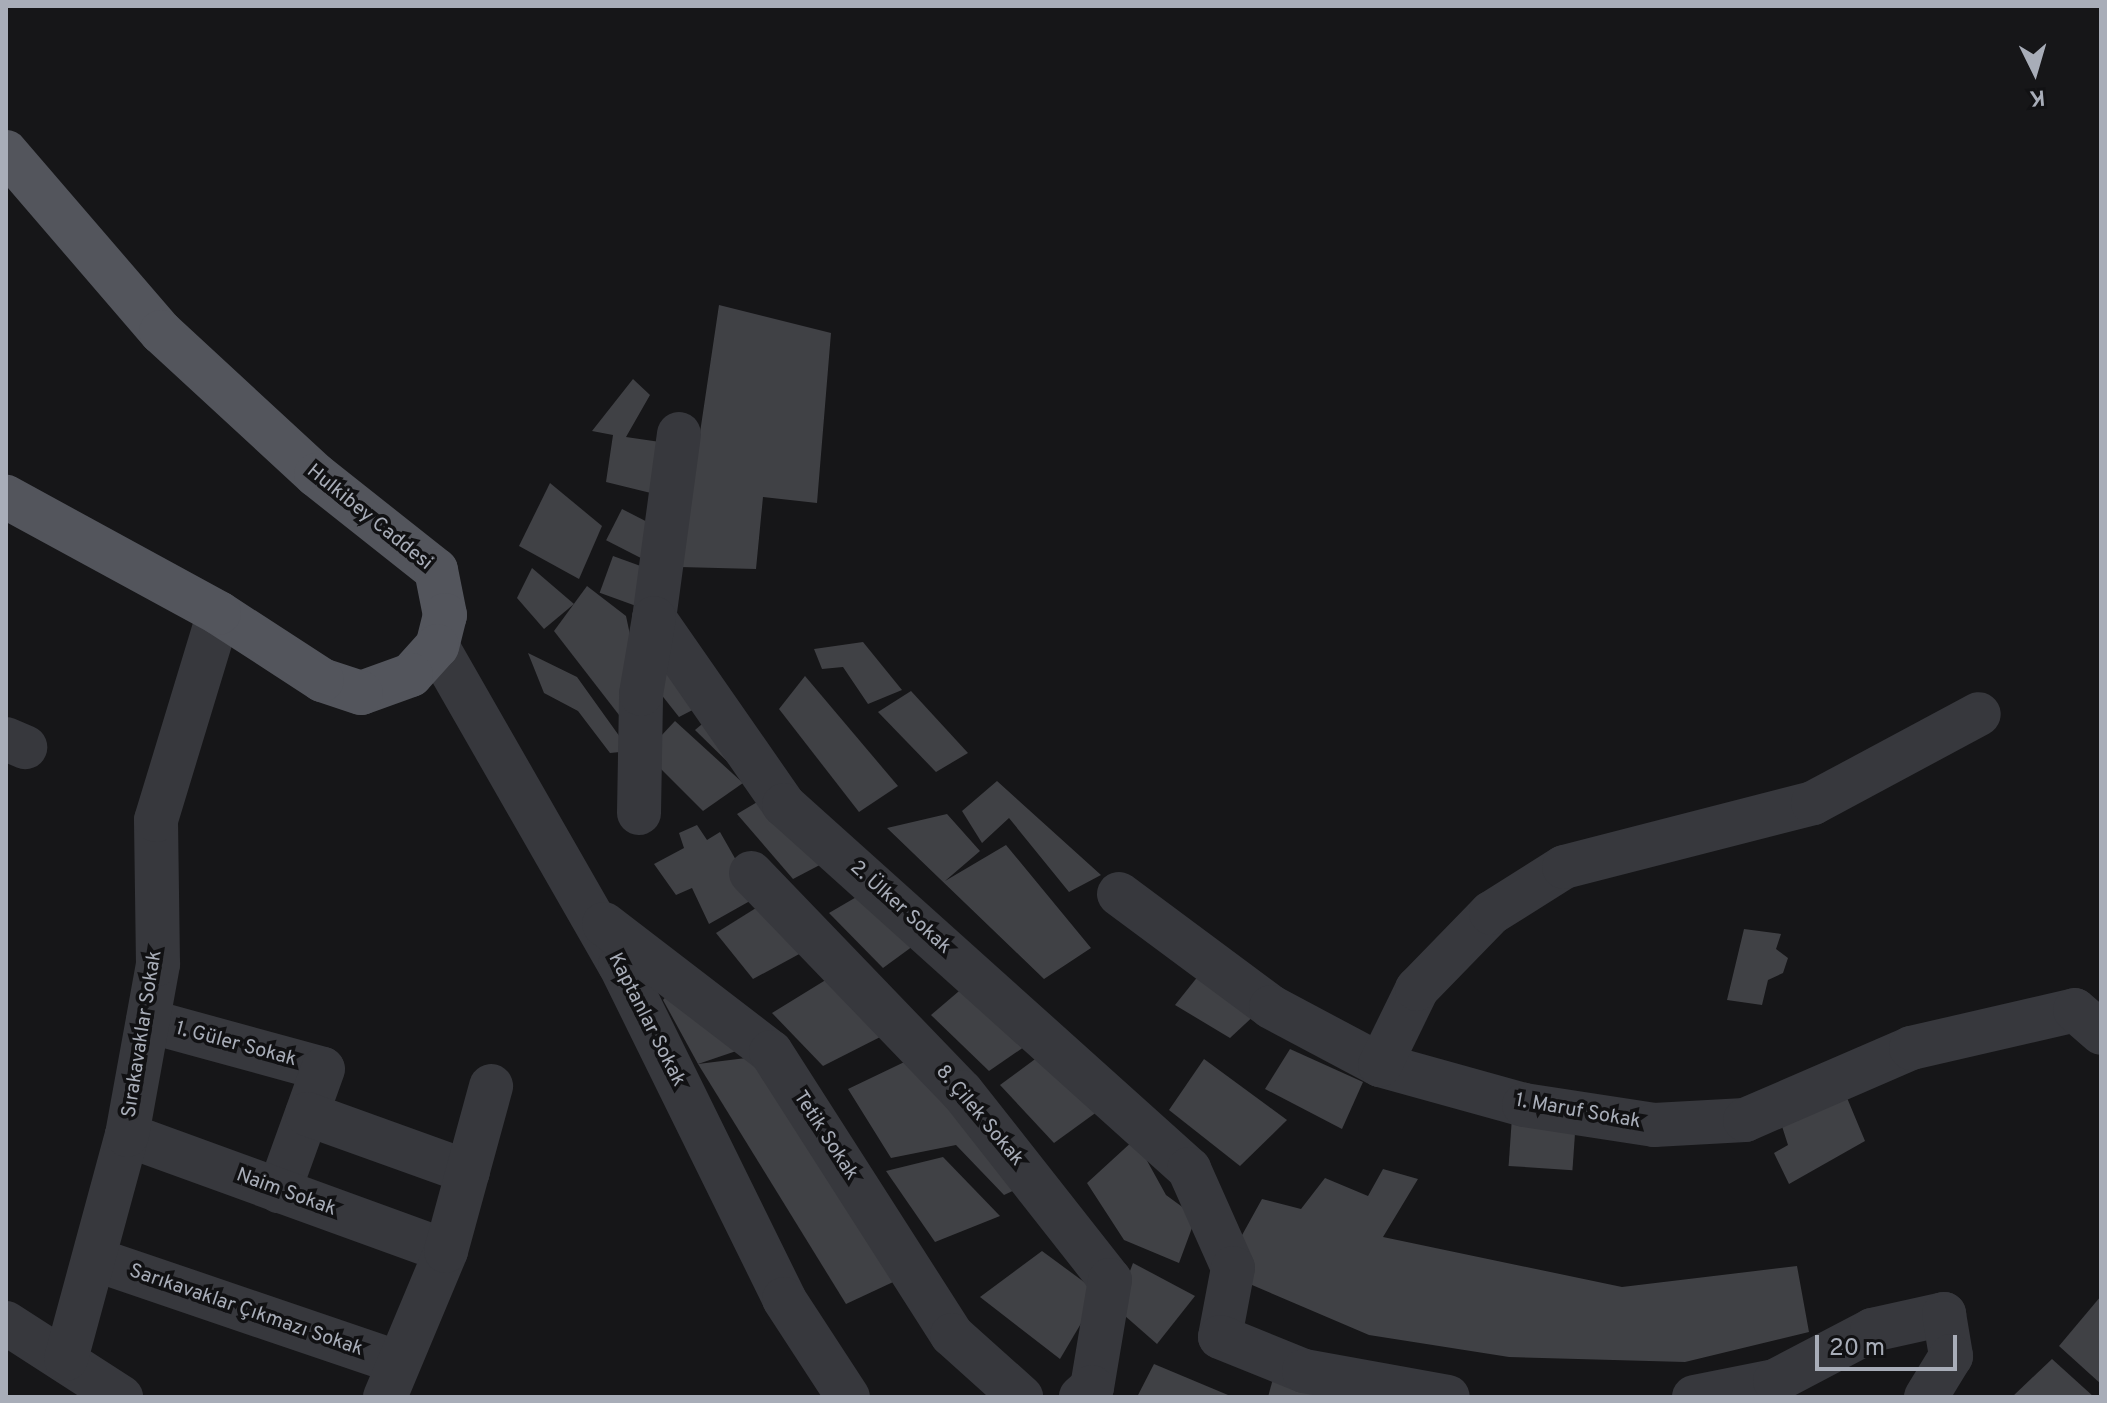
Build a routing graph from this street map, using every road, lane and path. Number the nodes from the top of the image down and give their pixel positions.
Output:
1 (6, 152) edge
2 (679, 434) dead end
3 (6, 497) edge
4 (219, 613) junction
5 (654, 618) junction
6 (437, 646) junction
7 (1979, 714) dead end
8 (639, 813) dead end
9 (751, 873) dead end
10 (1119, 894) dead end
11 (589, 913) junction
12 (148, 1021) junction
13 (2088, 1021) edge
14 (1380, 1065) junction
15 (491, 1086) dead end
16 (307, 1114) junction
17 (127, 1135) junction
18 (468, 1172) junction
19 (279, 1191) junction
20 (446, 1251) junction
21 (94, 1259) junction
22 (6, 1323) edge
23 (66, 1359) junction
24 (392, 1380) edge
25 (121, 1397) edge
26 (848, 1397) edge
27 (1021, 1397) edge
28 (1081, 1397) edge
29 (1448, 1397) edge
30 (1694, 1397) edge
31 (1926, 1397) edge

1 - 6 main road, Hulkibey Caddesi
2 - 5 street
3 - 4 main road
4 - 6 main road
4 - 12 street, Sırakavaklar Sokak
5 - 8 street
5 - 29 street, 2. Ülker Sokak
6 - 11 street, Kaptanlar Sokak
7 - 14 street
9 - 28 street, 8. Çilek Sokak
10 - 14 street, 1. Maruf Sokak
11 - 26 street, Kaptanlar Sokak
11 - 27 street, Tetik Sokak
12 - 16 street, 1. Güler Sokak
12 - 17 street, Sırakavaklar Sokak
13 - 14 street, 1. Maruf Sokak
15 - 18 street
16 - 18 street
16 - 19 street, 1. Güler Sokak
17 - 19 street, Naim Sokak
17 - 21 street, Sırakavaklar Sokak
18 - 20 street
19 - 20 street, Naim Sokak
20 - 24 street
21 - 23 street, Sırakavaklar Sokak
21 - 24 street, Sarıkavaklar Çıkmazı Sokak
22 - 23 street
23 - 25 street
30 - 31 street

